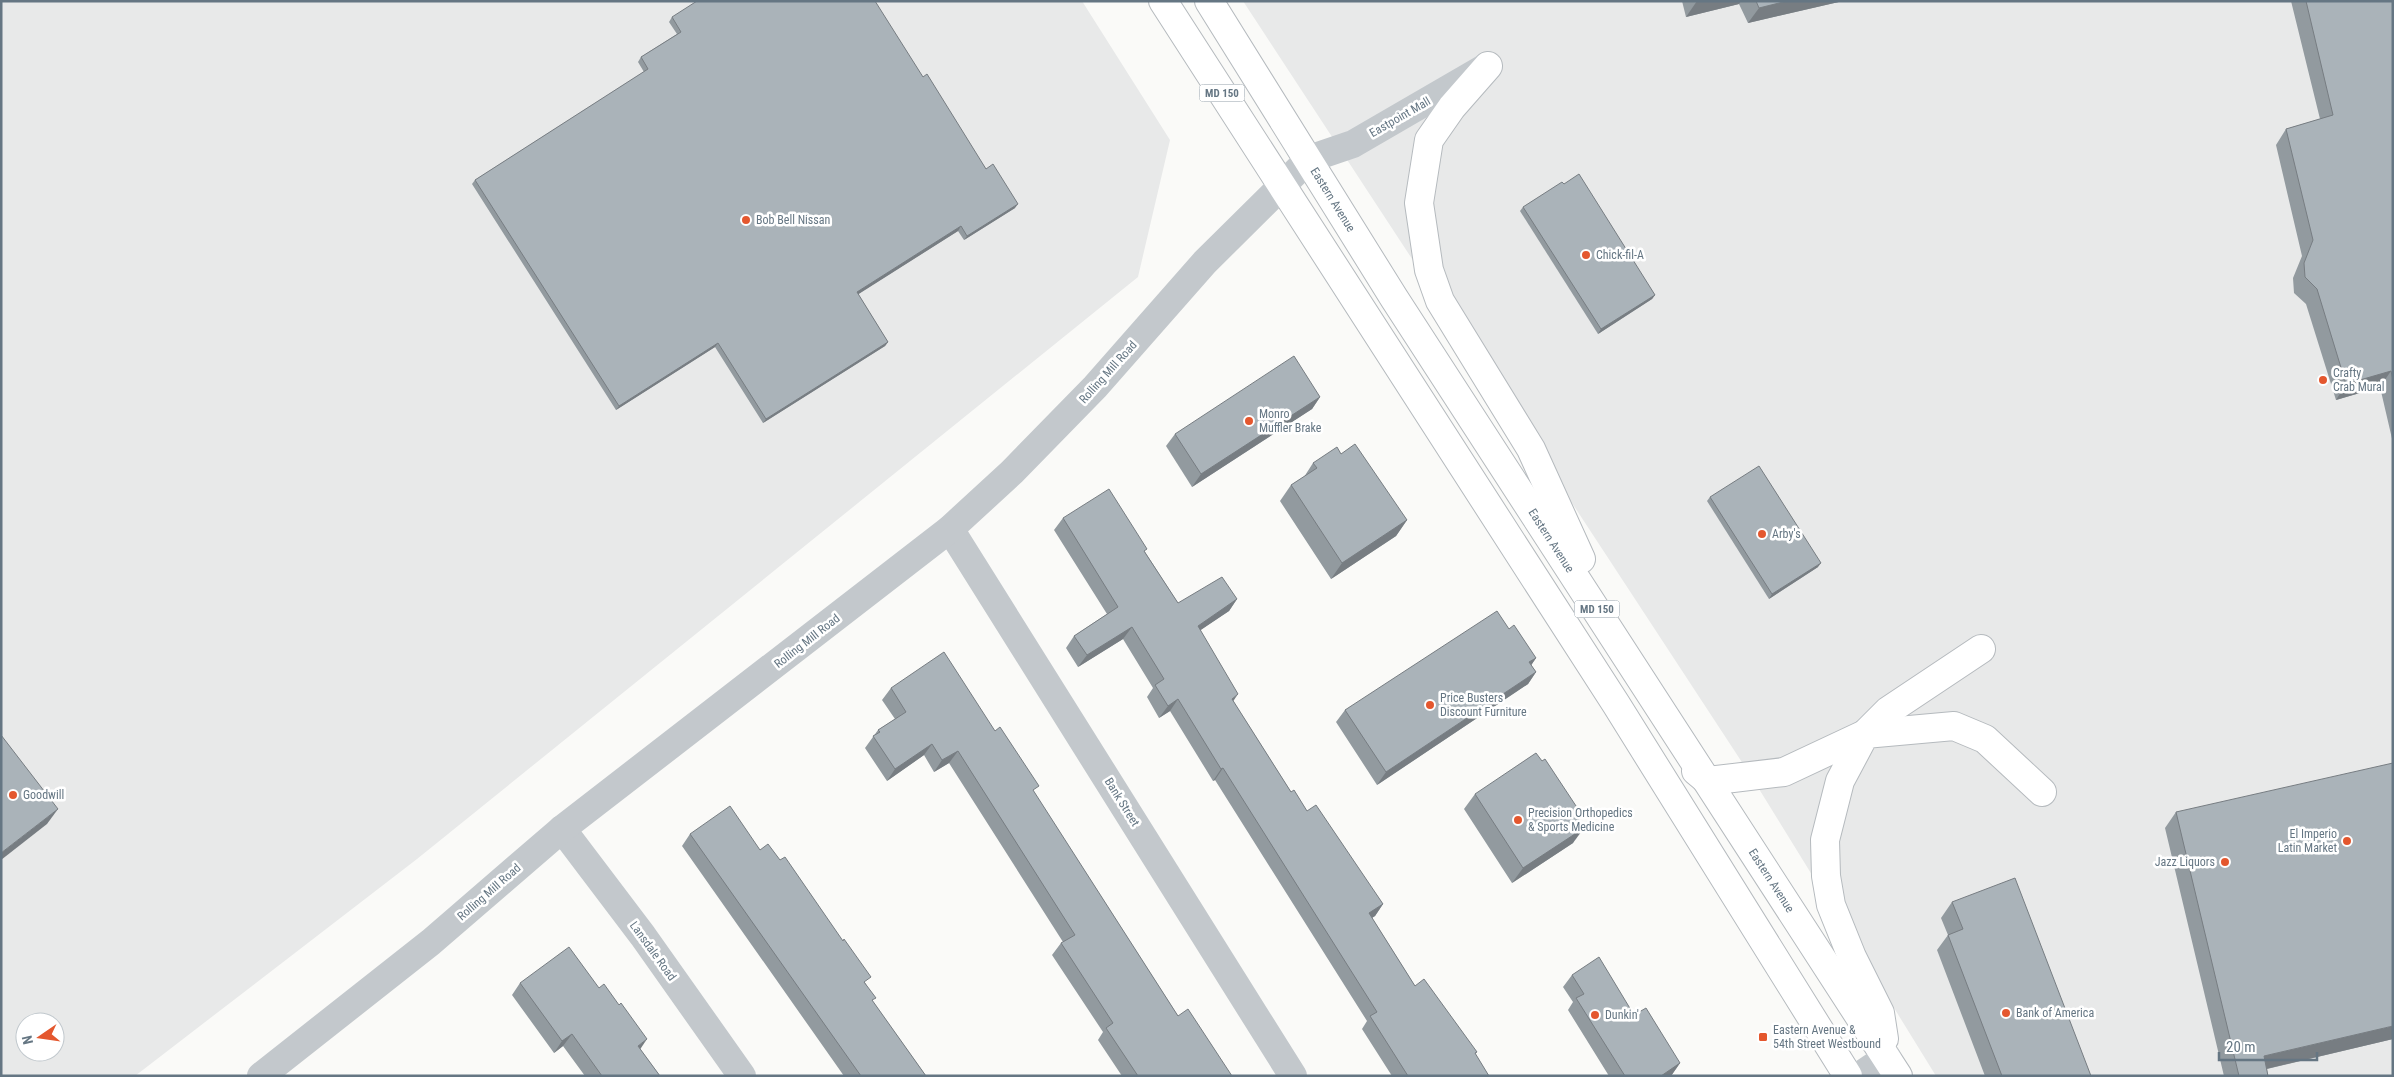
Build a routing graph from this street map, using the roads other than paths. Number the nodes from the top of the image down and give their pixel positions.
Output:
1 (1163, 1) edge
2 (1209, 1) edge
3 (1488, 66) joint
4 (1309, 159) junction
5 (1282, 185) junction
6 (950, 529) junction
7 (1618, 640) junction
8 (1981, 649) dead end
9 (1616, 704) junction
10 (1865, 734) junction
11 (1708, 781) junction
12 (2042, 792) dead end
13 (562, 829) junction
14 (1893, 1067) edge
15 (261, 1076) edge
16 (742, 1076) edge
17 (1293, 1076) edge
18 (1848, 1076) edge
19 (1859, 1076) edge

1 - 5 main road, MD 150
2 - 4 main road, Eastern Avenue / MD 150
3 - 4 street, Eastpoint Mall
3 - 7 main road
4 - 5 street, Rolling Mill Road
4 - 7 main road, Eastern Avenue / MD 150
5 - 6 street, Rolling Mill Road
5 - 9 main road, MD 150
6 - 13 street, Rolling Mill Road
6 - 17 street, Bank Street
7 - 11 main road, Eastern Avenue / MD 150
8 - 10 main road
9 - 11 main road
9 - 18 main road, MD 150
10 - 11 main road
10 - 12 main road
10 - 14 main road
11 - 14 main road, Eastern Avenue / MD 150
13 - 15 street, Rolling Mill Road
13 - 16 street, Lansdale Road
14 - 19 street

